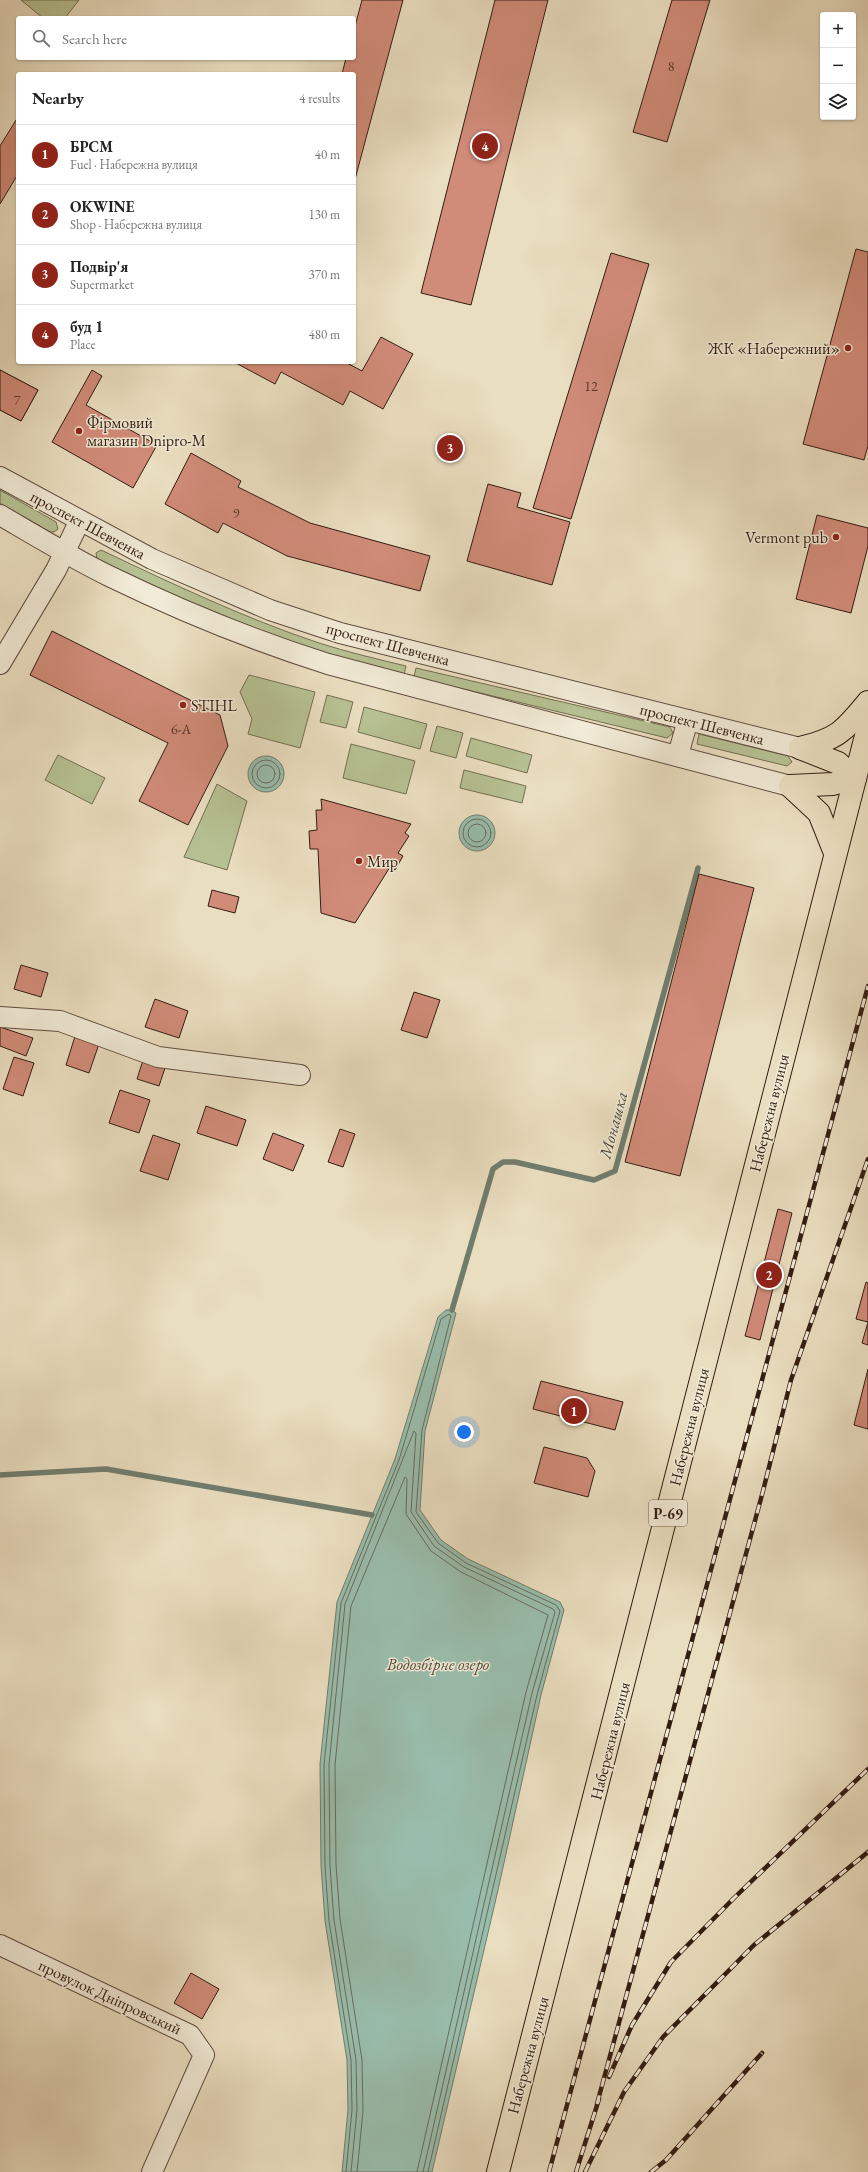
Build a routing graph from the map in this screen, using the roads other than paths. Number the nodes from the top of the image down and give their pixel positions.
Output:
1 (0, 477) edge
2 (0, 515) edge
3 (79, 522) junction
4 (64, 552) junction
5 (0, 664) edge
6 (868, 702) edge
7 (688, 720) junction
8 (868, 728) edge
9 (800, 748) junction
10 (678, 755) junction
11 (855, 778) junction
12 (790, 786) junction
13 (835, 853) junction
14 (0, 1017) edge
15 (300, 1075) dead end
16 (0, 1945) edge
17 (152, 2172) edge
18 (498, 2172) edge

1 - 3 street, проспект Шевченка
2 - 4 street, проспект Шевченка
3 - 4 street
3 - 7 street, проспект Шевченка
4 - 5 street
4 - 10 street, проспект Шевченка
6 - 9 main road
7 - 9 street, проспект Шевченка
7 - 10 street
8 - 11 main road, Набережна вулиця / Р-69
9 - 11 main road
10 - 12 street, проспект Шевченка
11 - 12 main road
11 - 13 main road, Набережна вулиця / Р-69
12 - 13 main road
13 - 18 main road, Набережна вулиця / Р-69
14 - 15 street
16 - 17 street, провулок Дніпровський

